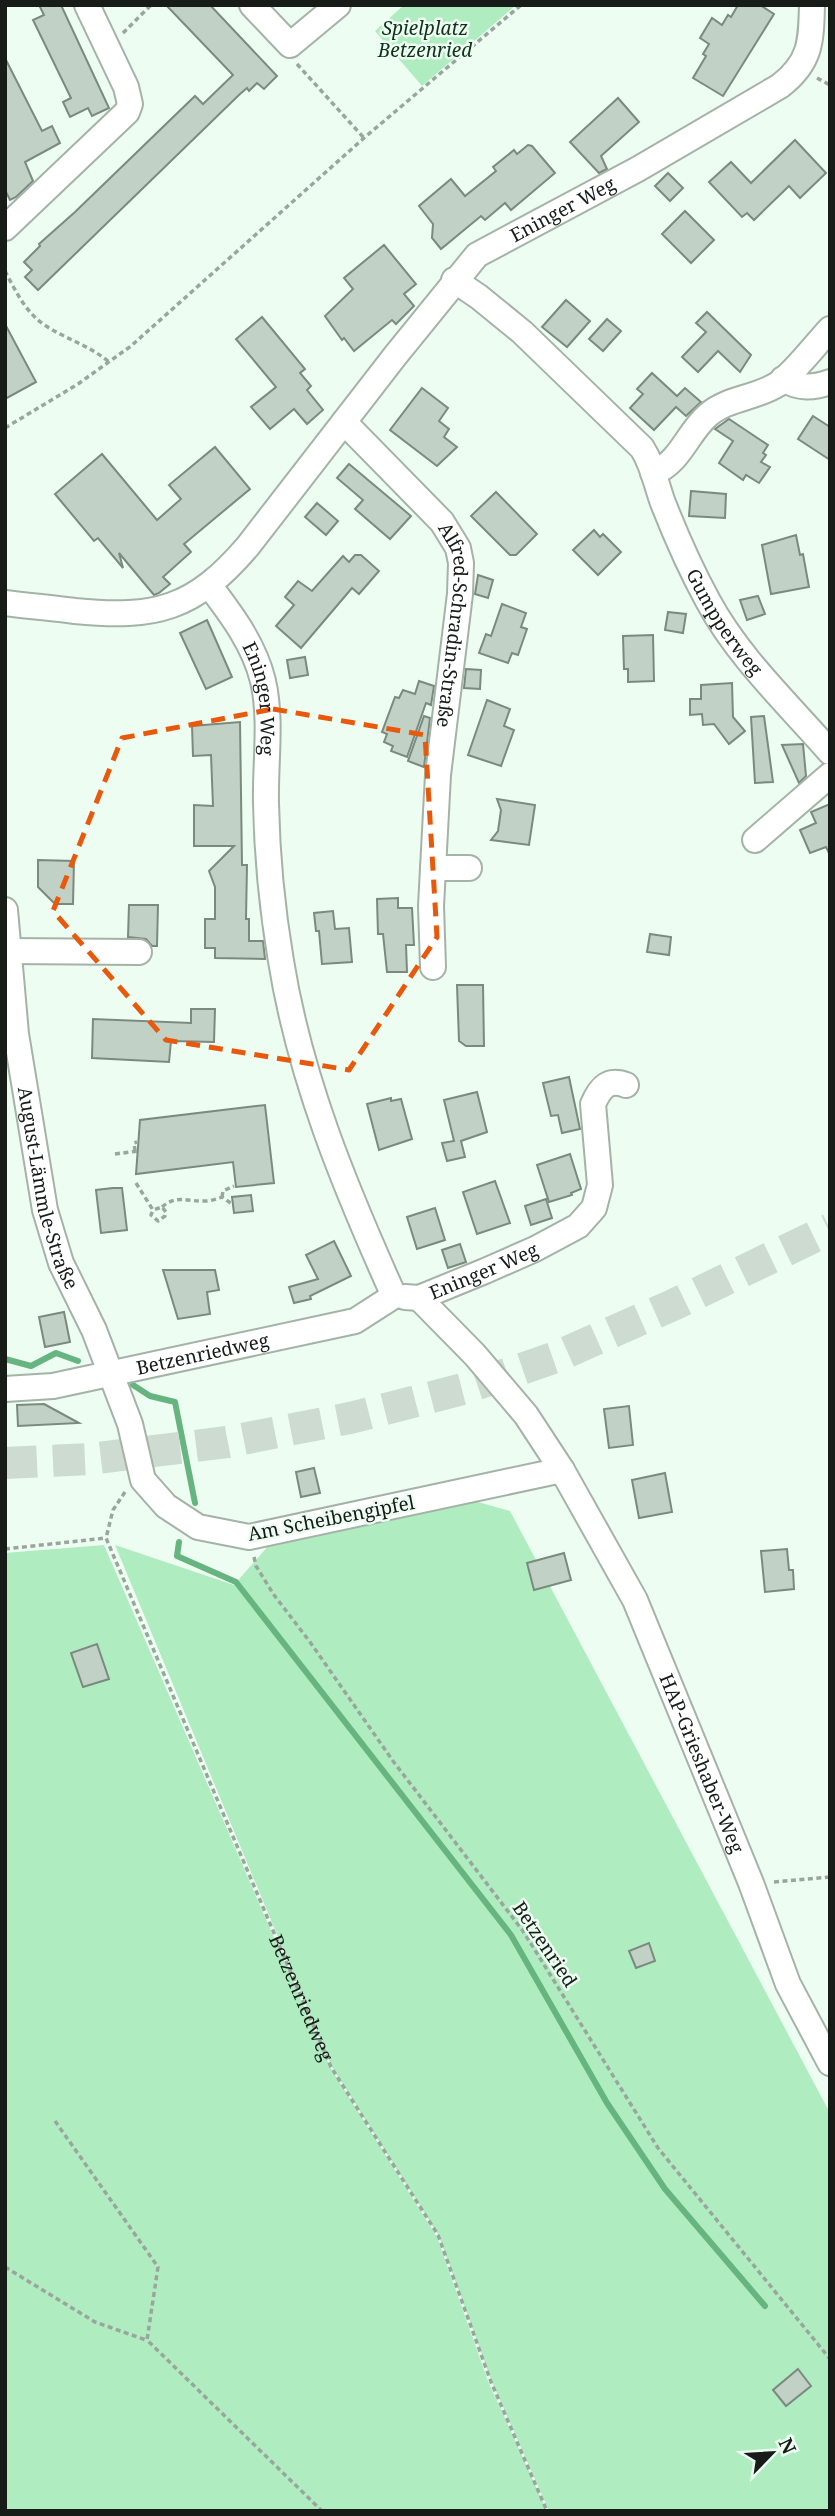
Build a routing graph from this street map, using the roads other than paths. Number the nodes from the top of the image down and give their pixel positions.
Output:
1 (87, 5) edge
2 (252, 5) edge
3 (338, 5) edge
4 (812, 5) edge
5 (821, 43) edge
6 (5, 228) edge
7 (454, 280) junction
8 (830, 329) edge
9 (783, 379) junction
10 (830, 382) edge
11 (344, 422) junction
12 (653, 473) junction
13 (209, 585) junction
14 (5, 603) edge
15 (830, 752) edge
16 (830, 775) edge
17 (755, 840) dead end
18 (433, 868) junction
19 (469, 868) dead end
20 (5, 910) edge
21 (8, 951) junction
22 (139, 952) dead end
23 (433, 967) dead end
24 (626, 1085) dead end
25 (407, 1297) junction
26 (110, 1373) junction
27 (5, 1389) edge
28 (562, 1470) junction
29 (830, 2063) edge

1 - 6 street
2 - 3 street
4 - 5 street, Eninger Weg
5 - 7 street, Eninger Weg
7 - 11 street, Eninger Weg
7 - 12 street, Gumpperweg
8 - 9 street
9 - 10 street
9 - 12 street
11 - 13 street, Eninger Weg
11 - 18 street, Alfred-Schradin-Straße
12 - 15 street, Gumpperweg
13 - 14 street
13 - 25 street, Eninger Weg
16 - 17 street
18 - 19 street
18 - 23 street, Alfred-Schradin-Straße
20 - 21 street, August-Lämmle-Straße
21 - 22 street
21 - 26 street, August-Lämmle-Straße
24 - 25 street, Eninger Weg
25 - 26 street, Betzenriedweg
25 - 28 street, HAP-Grieshaber-Weg
26 - 27 street, Betzenriedweg
26 - 28 street, Am Scheibengipfel
28 - 29 street, HAP-Grieshaber-Weg

